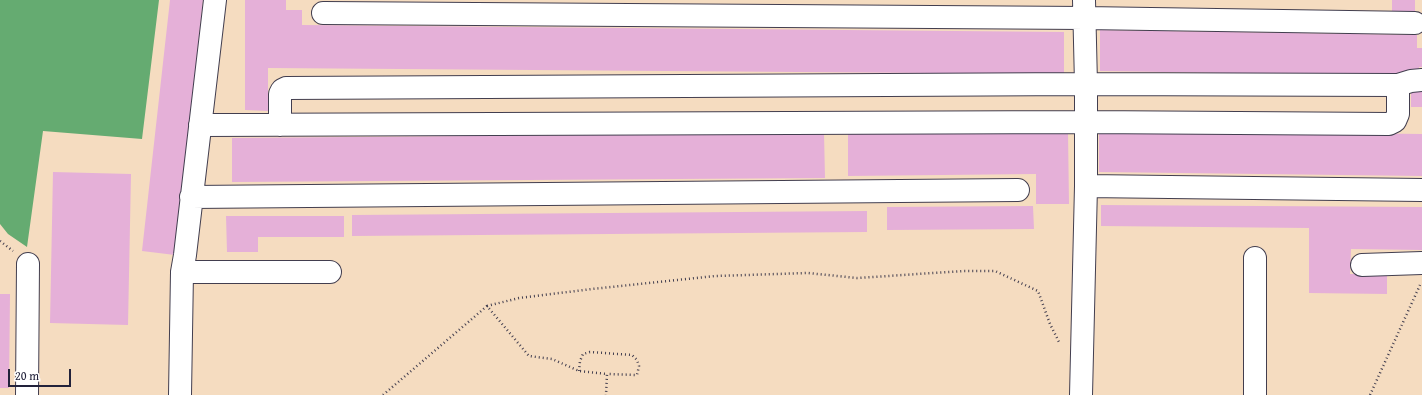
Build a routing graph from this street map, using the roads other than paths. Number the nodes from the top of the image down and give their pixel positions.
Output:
1 (215, 0) edge
2 (1085, 9) edge
3 (323, 13) dead end
4 (1416, 23) dead end
5 (1422, 80) edge
6 (1086, 84) junction
7 (1398, 85) junction
8 (1086, 122) junction
9 (200, 125) junction
10 (280, 125) junction
11 (1086, 186) junction
12 (1018, 190) dead end
13 (1422, 190) edge
14 (191, 197) junction
15 (1255, 258) dead end
16 (1422, 263) edge
17 (28, 264) dead end
18 (1362, 265) dead end
19 (182, 272) junction
20 (330, 272) dead end
21 (27, 395) edge
22 (180, 395) edge
23 (1081, 395) edge
24 (1255, 395) edge

1 - 9 lane
2 - 3 lane
2 - 4 lane
2 - 6 lane
5 - 7 lane
6 - 7 lane
6 - 8 lane
6 - 10 lane
7 - 8 lane
8 - 10 lane
8 - 11 lane
9 - 10 lane
9 - 14 lane
11 - 13 lane
11 - 23 lane
12 - 14 lane
14 - 19 lane
15 - 24 lane
16 - 18 lane
17 - 21 lane
19 - 20 lane
19 - 22 lane

